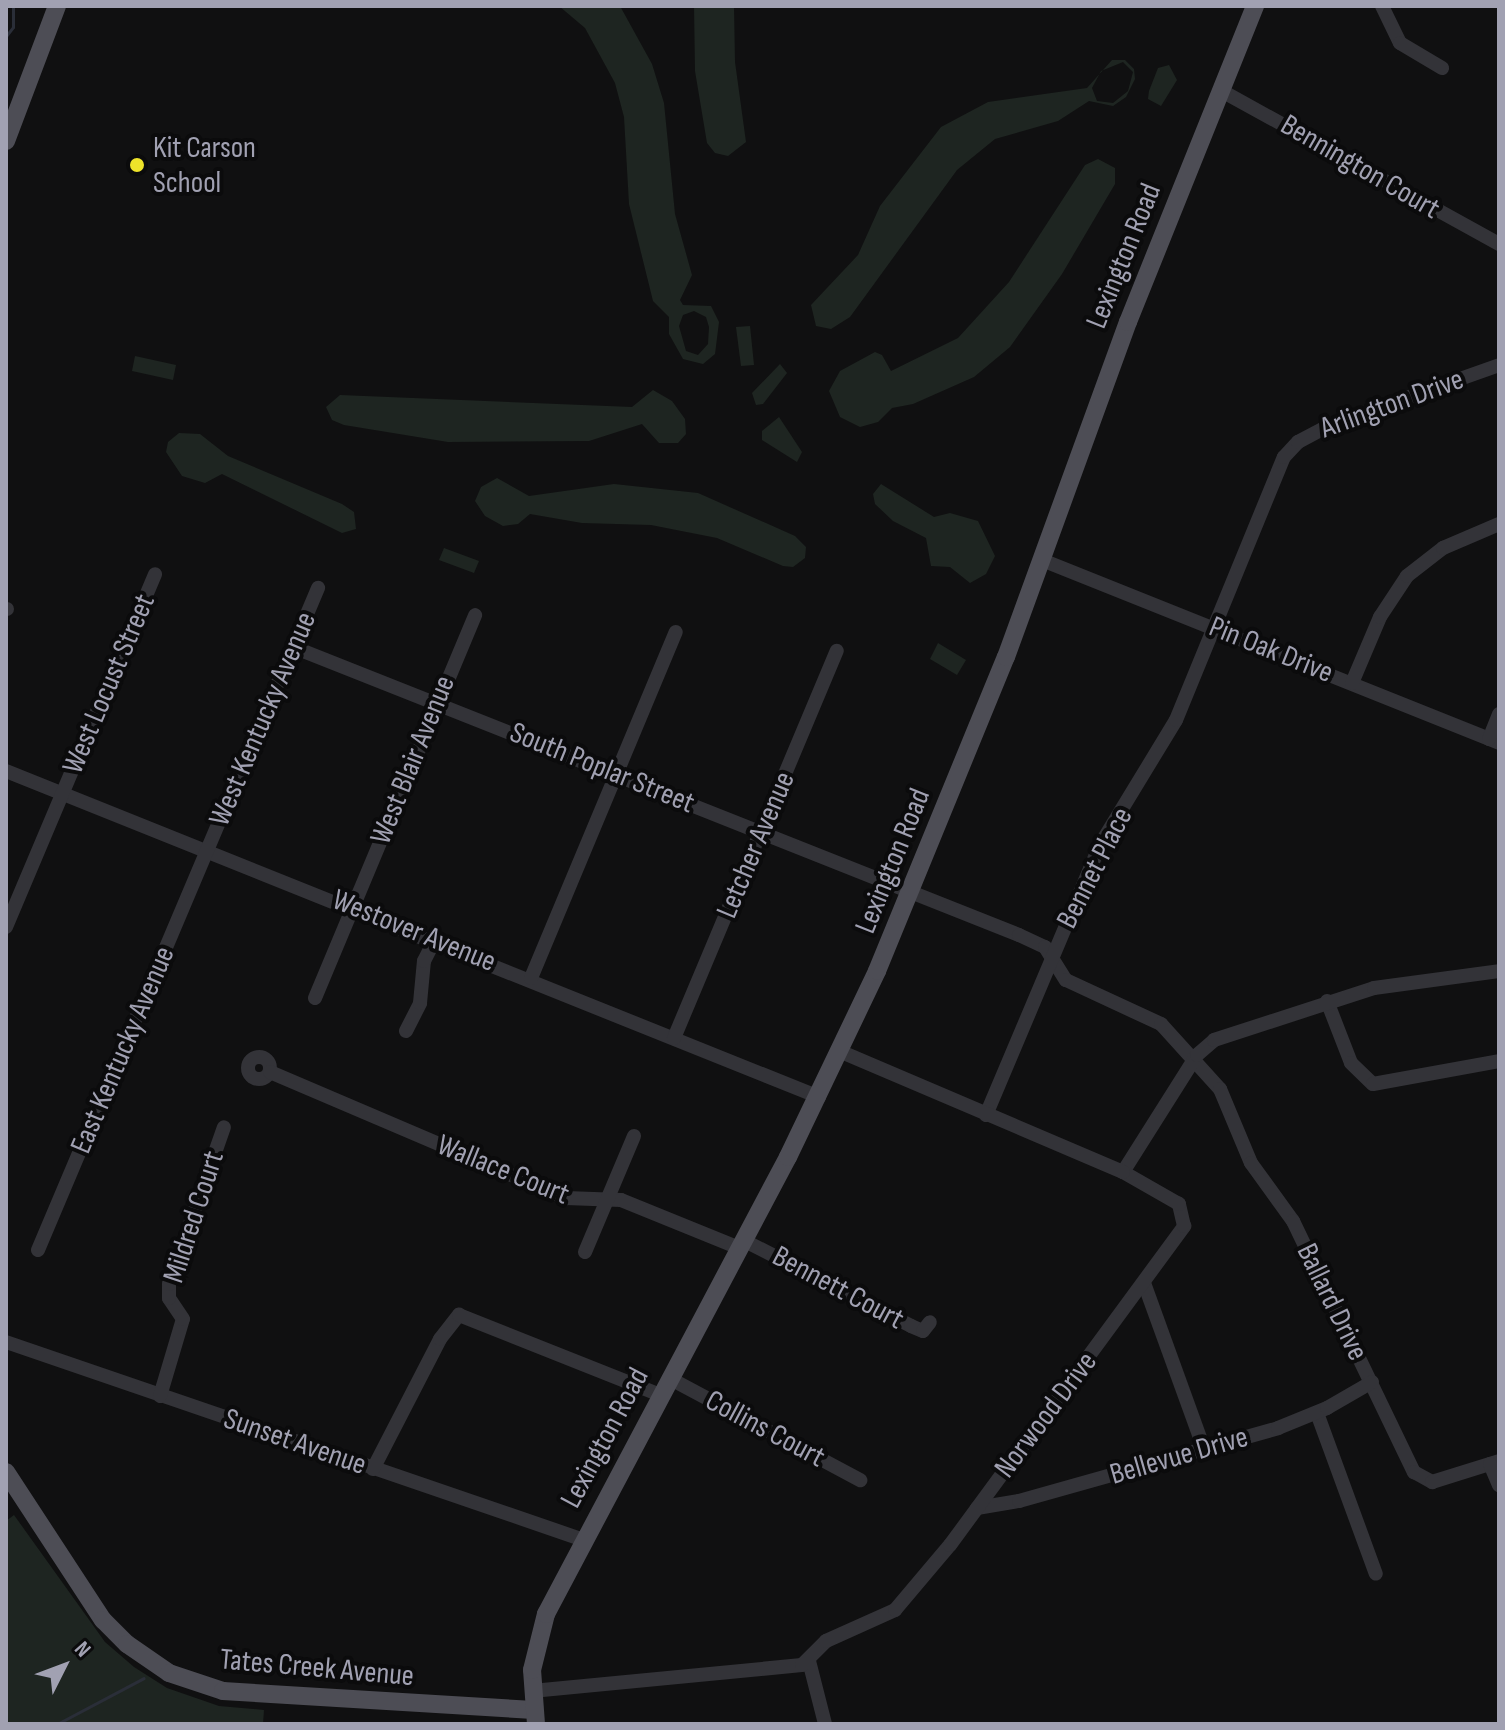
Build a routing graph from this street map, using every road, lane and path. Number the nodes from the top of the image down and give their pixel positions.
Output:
1 (57, 6) edge
2 (1255, 6) edge
3 (1382, 6) edge
4 (1442, 68) dead end
5 (1220, 90) junction
6 (6, 141) edge
7 (1499, 244) edge
8 (1499, 365) edge
9 (1499, 524) edge
10 (1042, 560) junction
11 (155, 574) dead end
12 (318, 588) dead end
13 (475, 615) dead end
14 (1214, 626) junction
15 (676, 632) dead end
16 (293, 647) junction
17 (837, 651) dead end
18 (1352, 683) junction
19 (436, 702) junction
20 (1499, 714) edge
21 (1494, 741) edge
22 (6, 771) edge
23 (618, 773) junction
24 (63, 794) junction
25 (761, 832) junction
26 (208, 849) junction
27 (911, 891) junction
28 (352, 907) junction
29 (6, 927) edge
30 (435, 939) junction
31 (1052, 958) junction
32 (1499, 971) edge
33 (531, 978) junction
34 (315, 998) dead end
35 (1327, 1001) junction
36 (406, 1031) dead end
37 (674, 1038) junction
38 (841, 1052) junction
39 (1194, 1059) junction
40 (1499, 1061) edge
41 (270, 1072) dead end
42 (819, 1097) junction
43 (986, 1115) junction
44 (224, 1127) dead end
45 (634, 1136) dead end
46 (1123, 1172) junction
47 (609, 1198) junction
48 (741, 1244) junction
49 (38, 1250) dead end
50 (585, 1252) dead end
51 (1144, 1283) junction
52 (930, 1322) dead end
53 (6, 1342) edge
54 (1372, 1382) junction
55 (664, 1387) junction
56 (160, 1396) junction
57 (1317, 1413) junction
58 (1204, 1449) junction
59 (1495, 1463) edge
60 (373, 1469) junction
61 (6, 1472) edge
62 (860, 1480) dead end
63 (1499, 1485) edge
64 (977, 1508) junction
65 (584, 1540) junction
66 (1376, 1574) dead end
67 (809, 1661) junction
68 (534, 1708) edge
69 (825, 1724) edge

1 - 6 main road
2 - 5 main road, Lexington Road
3 - 4 street
5 - 7 street, Bennington Court
5 - 10 main road, Lexington Road
8 - 14 street, Arlington Drive
9 - 18 street
10 - 14 street, Pin Oak Drive
10 - 27 main road, Lexington Road
11 - 24 street, West Locust Street
12 - 16 street, West Kentucky Avenue
13 - 19 street, West Blair Avenue
14 - 18 street, Pin Oak Drive
14 - 31 street, Bennet Place
15 - 23 street
16 - 19 street, South Poplar Street
16 - 26 street, West Kentucky Avenue
17 - 25 street, Letcher Avenue
18 - 21 street, Pin Oak Drive
19 - 23 street, South Poplar Street
19 - 28 street, West Blair Avenue
20 - 21 street
22 - 24 street, Westover Avenue
23 - 25 street, South Poplar Street
23 - 33 street
24 - 26 street, Westover Avenue
24 - 29 street, West Locust Street
25 - 27 street, South Poplar Street
25 - 37 street, Letcher Avenue
26 - 28 street, Westover Avenue
26 - 49 street, East Kentucky Avenue
27 - 31 street, South Poplar Street
27 - 38 main road, Lexington Road
28 - 30 street, Westover Avenue
28 - 34 street, West Blair Avenue
30 - 33 street, Westover Avenue
30 - 36 street
31 - 39 street, Ballard Drive
31 - 43 street, Bennet Place
32 - 35 street
33 - 37 street, Westover Avenue
35 - 39 street
35 - 40 street
37 - 42 street, Westover Avenue
38 - 42 main road, Lexington Road
38 - 43 street, Norwood Drive
39 - 46 street
39 - 54 street, Ballard Drive
41 - 47 street, Wallace Court
42 - 48 main road, Lexington Road
43 - 46 street, Norwood Drive
44 - 56 street, Mildred Court
45 - 47 street
46 - 51 street, Norwood Drive
47 - 48 street, Wallace Court
47 - 50 street
48 - 52 street, Bennett Court
48 - 55 main road, Lexington Road
51 - 58 street
51 - 64 street, Norwood Drive
53 - 56 street, Sunset Avenue
54 - 57 street, Bellevue Drive
54 - 59 street, Ballard Drive
55 - 60 street, Collins Court
55 - 62 street, Collins Court
55 - 65 main road, Lexington Road
56 - 60 street, Sunset Avenue
57 - 58 street, Bellevue Drive
57 - 66 street
58 - 64 street, Bellevue Drive
59 - 63 street
60 - 65 street, Sunset Avenue
61 - 68 main road, Tates Creek Avenue
64 - 67 street, Norwood Drive
65 - 68 main road, Lexington Road
67 - 68 street, Norwood Drive
67 - 69 street

